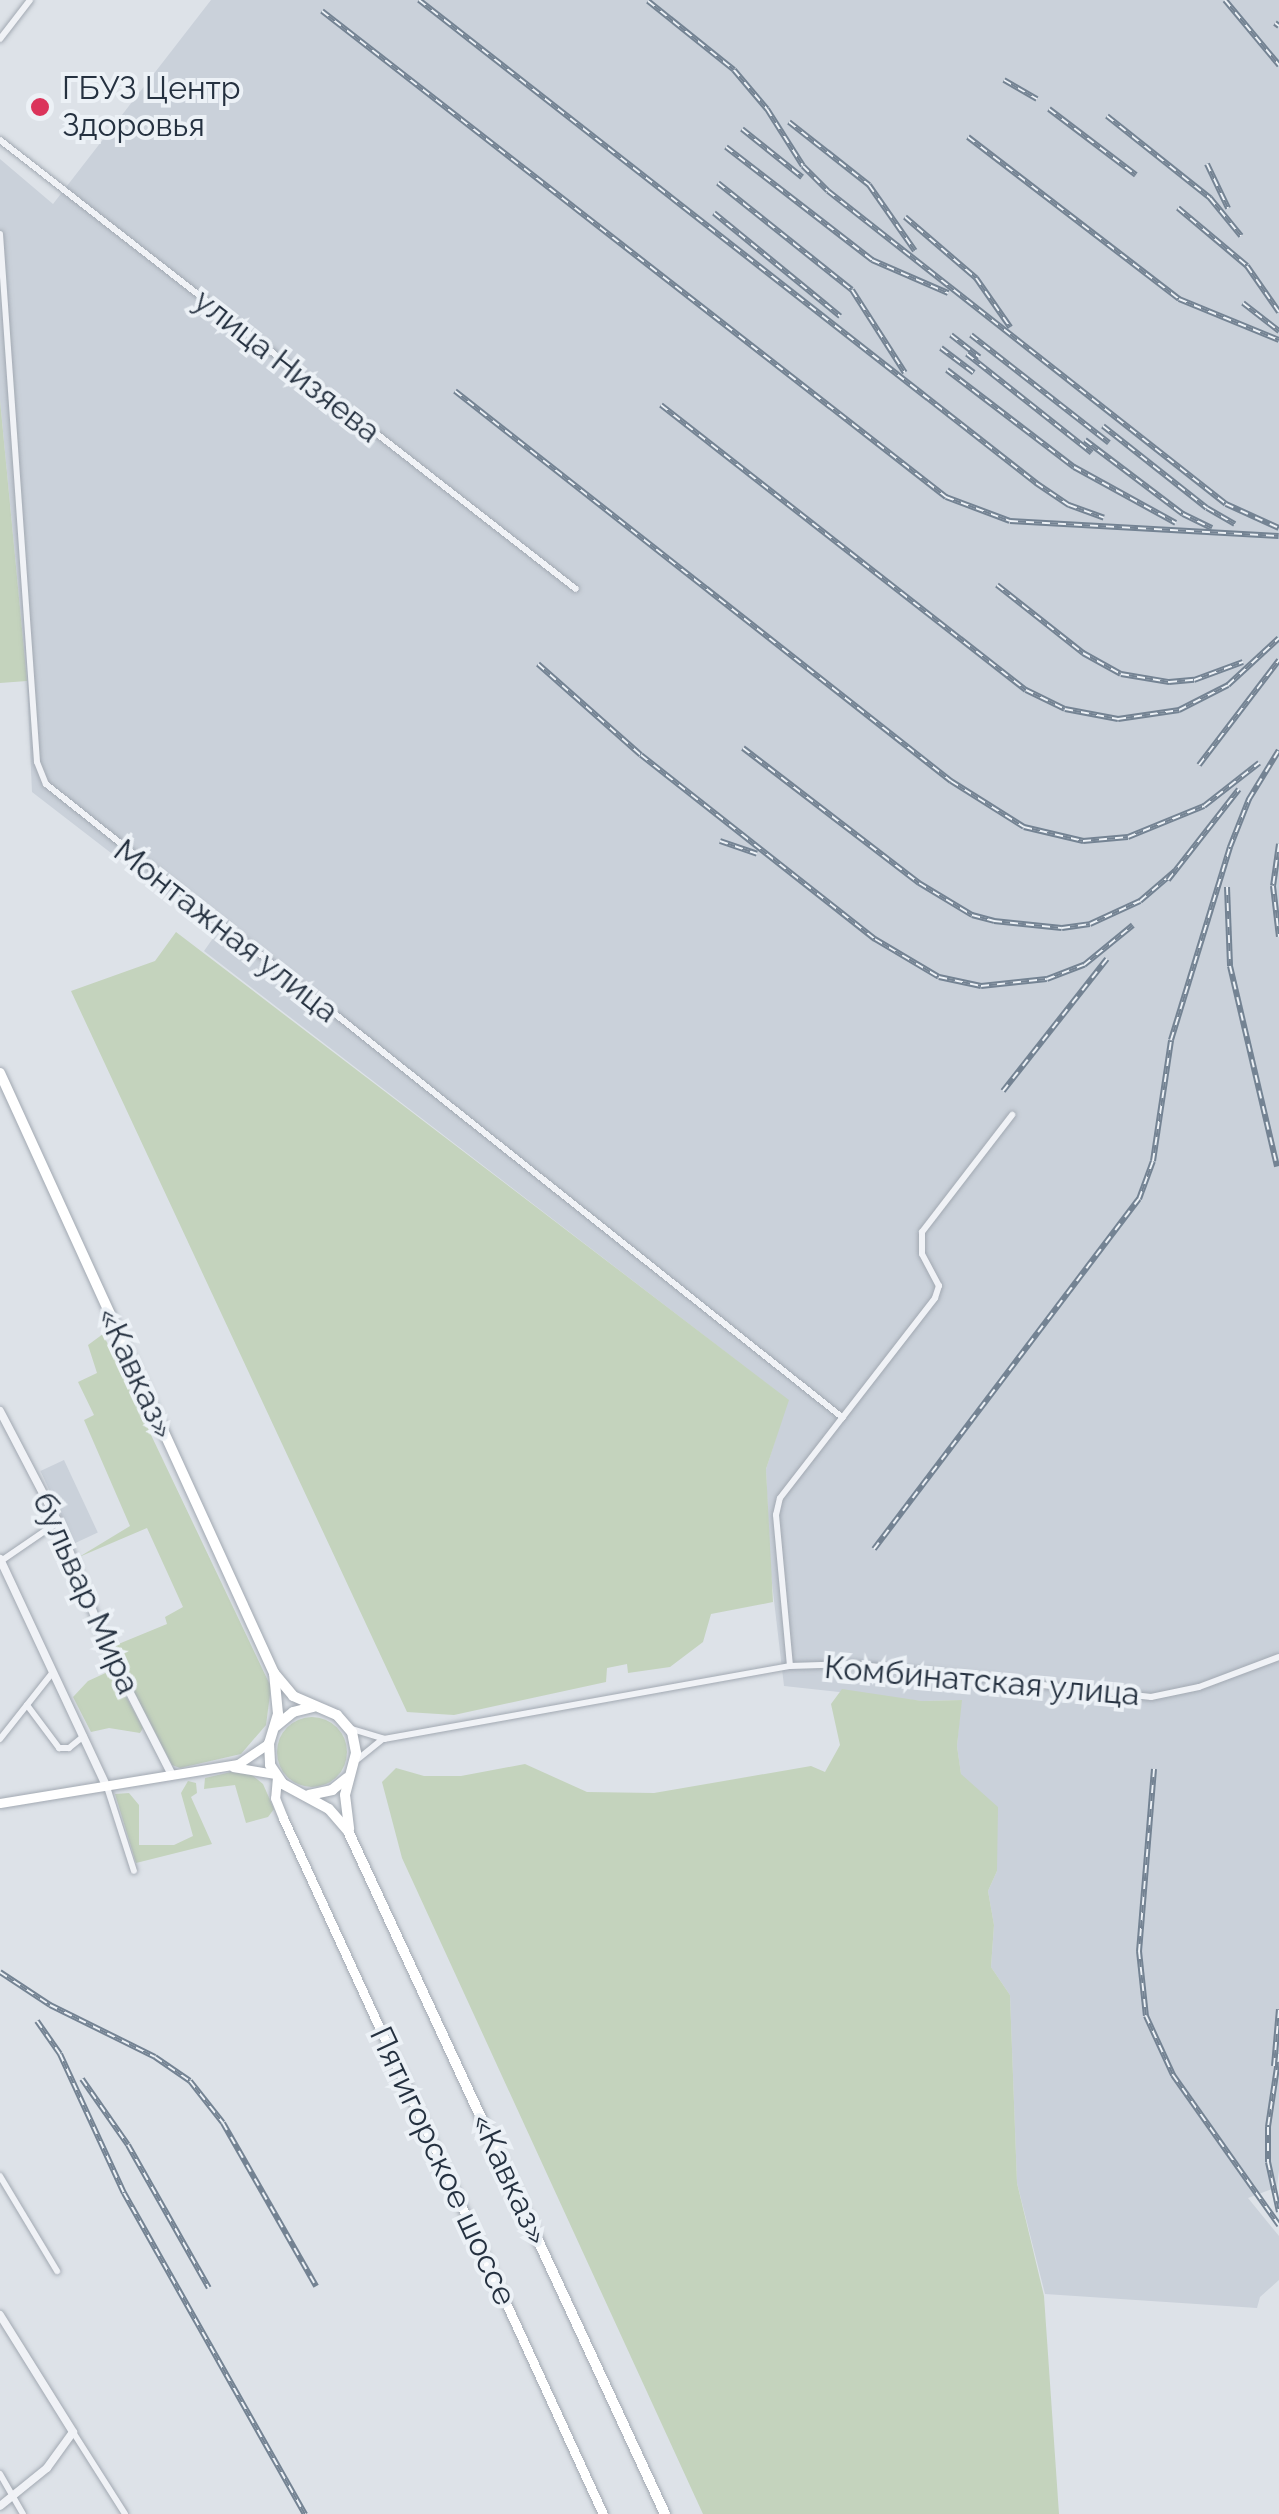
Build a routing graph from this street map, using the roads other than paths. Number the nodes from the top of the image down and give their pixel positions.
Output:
1 (30, 0) edge
2 (0, 39) edge
3 (0, 140) edge
4 (0, 234) edge
5 (576, 589) dead end
6 (0, 1073) edge
7 (1012, 1116) dead end
8 (0, 1411) edge
9 (843, 1418) junction
10 (58, 1522) junction
11 (0, 1560) edge
12 (1279, 1657) edge
13 (790, 1666) junction
14 (54, 1671) junction
15 (274, 1673) junction
16 (28, 1705) junction
17 (314, 1707) junction
18 (346, 1723) junction
19 (276, 1726) junction
20 (86, 1734) junction
21 (0, 1739) edge
22 (384, 1739) junction
23 (269, 1744) junction
24 (354, 1763) junction
25 (226, 1766) junction
26 (172, 1776) junction
27 (276, 1776) junction
28 (347, 1778) junction
29 (107, 1787) junction
30 (301, 1794) junction
31 (0, 1804) edge
32 (283, 1818) junction
33 (355, 1844) junction
34 (134, 1871) dead end
35 (0, 2176) edge
36 (56, 2270) dead end
37 (0, 2315) edge
38 (72, 2432) junction
39 (0, 2474) edge
40 (15, 2498) junction
41 (0, 2506) edge
42 (23, 2514) edge
43 (125, 2514) edge
44 (604, 2514) edge
45 (665, 2514) edge

1 - 2 street
3 - 5 street, улица Низяева
4 - 9 street, Монтажная улица
6 - 15 highway, «Кавказ»
7 - 9 street
8 - 10 street, бульвар Мира
9 - 13 street
10 - 11 street
10 - 26 street, бульвар Мира
11 - 14 street, бульвар Мира
12 - 13 street, Комбинатская улица
13 - 22 street, Комбинатская улица
14 - 16 street
14 - 20 street, бульвар Мира
15 - 17 highway, «Кавказ»
15 - 19 highway, «Кавказ»
16 - 20 street
16 - 21 street
17 - 18 highway, «Кавказ»
17 - 19 highway
18 - 22 street
18 - 24 highway
19 - 23 highway, «Кавказ»
20 - 29 street, бульвар Мира
22 - 24 street, Комбинатская улица
23 - 25 main road
23 - 27 highway
24 - 28 highway, «Кавказ»
25 - 26 main road
25 - 27 main road
26 - 29 main road
27 - 30 highway, «Кавказ»
27 - 32 main road, Пятигорское шоссе
28 - 30 highway
28 - 33 highway, «Кавказ»
29 - 31 main road
29 - 34 street, бульвар Мира
30 - 32 main road
30 - 33 highway, «Кавказ»
32 - 44 main road, Пятигорское шоссе
33 - 45 highway, «Кавказ»
35 - 36 street
37 - 38 street
38 - 40 street
38 - 43 street
39 - 40 street
40 - 41 street
40 - 42 street

